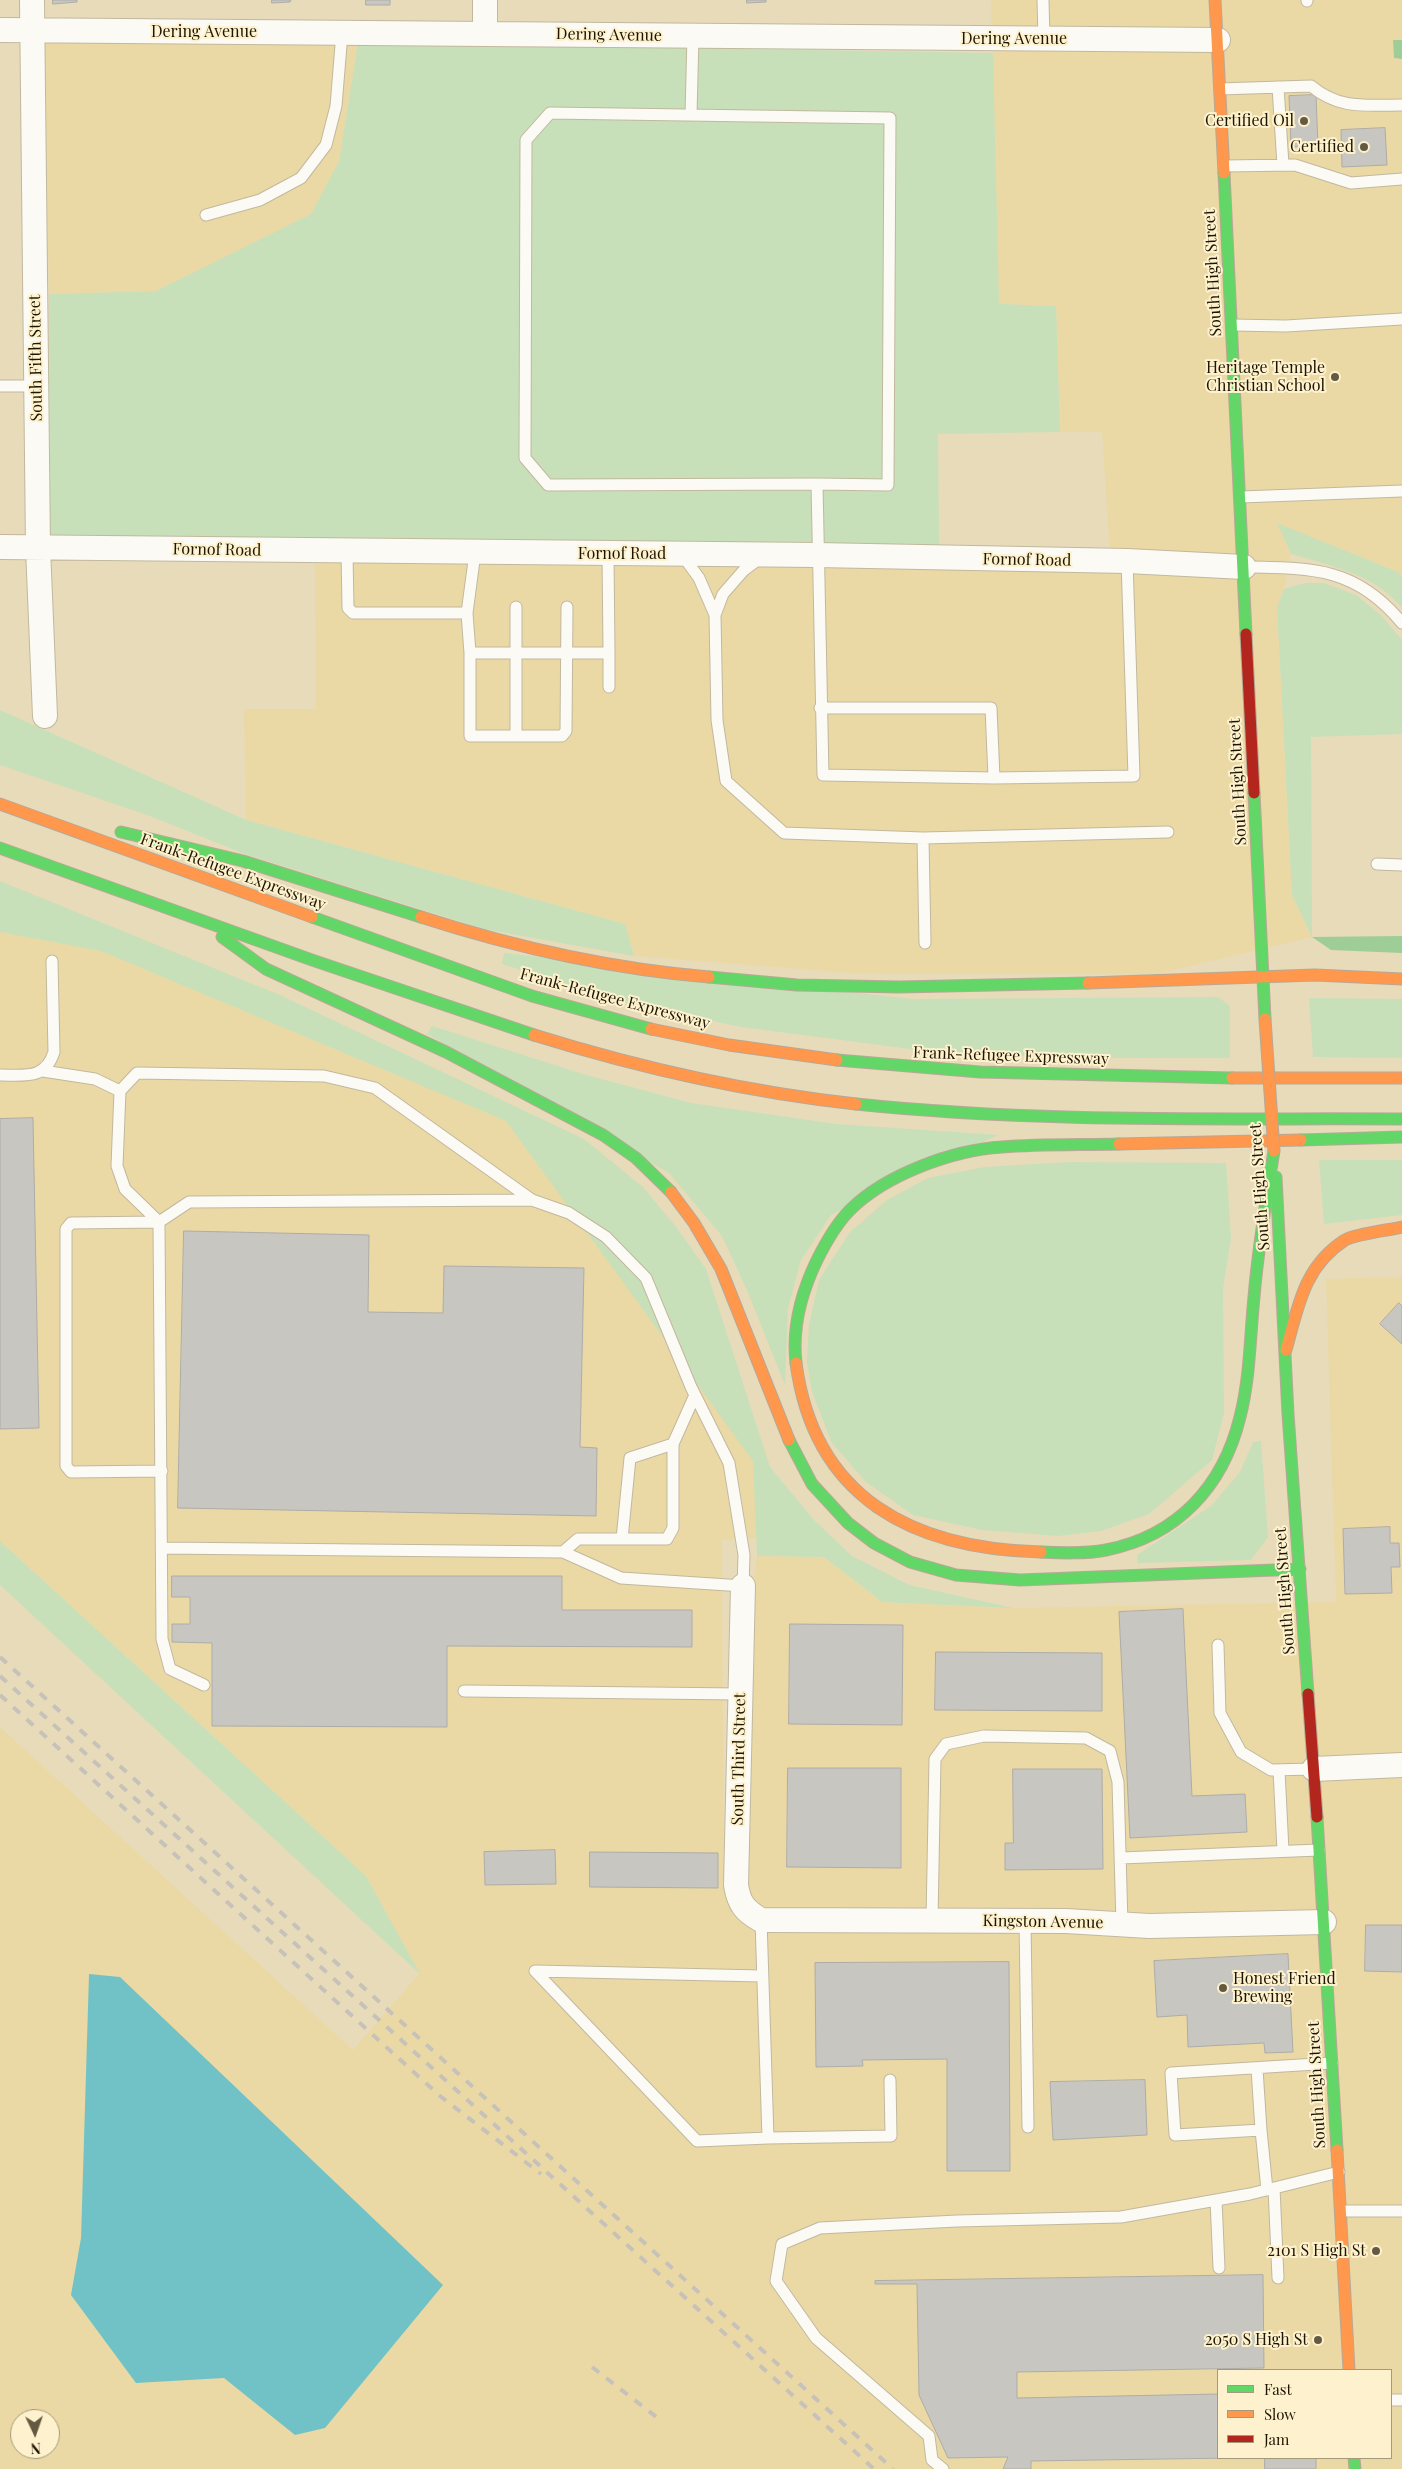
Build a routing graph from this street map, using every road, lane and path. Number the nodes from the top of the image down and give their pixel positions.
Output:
1 (32, 0) edge
2 (485, 0) edge
3 (1043, 0) edge
4 (1216, 0) edge
5 (0, 30) edge
6 (32, 30) junction
7 (342, 33) junction
8 (485, 34) junction
9 (693, 36) junction
10 (1044, 39) junction
11 (1218, 40) junction
12 (1278, 87) junction
13 (1220, 89) junction
14 (1402, 105) edge
15 (691, 115) junction
16 (1282, 165) junction
17 (1224, 166) junction
18 (1402, 179) edge
19 (206, 215) dead end
20 (1402, 319) edge
21 (1232, 325) junction
22 (0, 386) edge
23 (36, 386) junction
24 (817, 484) junction
25 (1402, 491) edge
26 (1241, 498) junction
27 (0, 548) edge
28 (38, 548) junction
29 (347, 552) junction
30 (474, 553) junction
31 (608, 554) junction
32 (682, 554) junction
33 (763, 555) junction
34 (817, 555) junction
35 (1127, 561) junction
36 (1244, 567) junction
37 (567, 607) dead end
38 (516, 608) dead end
39 (467, 613) junction
40 (715, 615) junction
41 (1402, 624) edge
42 (516, 653) junction
43 (567, 653) junction
44 (609, 653) junction
45 (470, 654) junction
46 (609, 687) dead end
47 (820, 708) junction
48 (44, 716) dead end
49 (516, 736) junction
50 (994, 778) junction
51 (0, 804) edge
52 (1168, 832) dead end
53 (923, 838) junction
54 (0, 848) edge
55 (1377, 864) dead end
56 (1402, 865) edge
57 (196, 919) junction
58 (925, 943) dead end
59 (52, 961) dead end
60 (1263, 977) junction
61 (1402, 979) edge
62 (43, 1071) junction
63 (0, 1075) edge
64 (1402, 1078) edge
65 (120, 1091) junction
66 (1402, 1119) edge
67 (1402, 1137) edge
68 (1274, 1152) junction
69 (532, 1200) junction
70 (158, 1222) junction
71 (1402, 1227) edge
72 (1286, 1350) junction
73 (695, 1395) junction
74 (673, 1444) junction
75 (162, 1471) junction
76 (622, 1539) junction
77 (162, 1548) junction
78 (563, 1552) junction
79 (1300, 1568) junction
80 (743, 1586) junction
81 (1218, 1645) dead end
82 (204, 1685) dead end
83 (464, 1691) dead end
84 (740, 1694) junction
85 (1402, 1765) edge
86 (1314, 1769) junction
87 (1279, 1770) junction
88 (1319, 1850) junction
89 (1283, 1851) junction
90 (1121, 1858) junction
91 (761, 1920) junction
92 (932, 1921) junction
93 (1025, 1921) junction
94 (1324, 1922) junction
95 (1122, 1924) junction
96 (762, 1976) junction
97 (1332, 2063) junction
98 (1257, 2069) junction
99 (890, 2080) dead end
100 (1028, 2127) dead end
101 (1261, 2130) junction
102 (768, 2138) junction
103 (1339, 2172) junction
104 (1271, 2189) junction
105 (1216, 2200) junction
106 (1341, 2211) junction
107 (1402, 2211) edge
108 (1219, 2268) dead end
109 (1278, 2278) dead end
110 (1350, 2369) edge
111 (942, 2469) edge

1 - 6 street, South Fifth Street
2 - 8 street
3 - 10 lane
4 - 11 main road, South High Street
5 - 6 street, Dering Avenue
6 - 7 street, Dering Avenue
6 - 23 street, South Fifth Street
7 - 8 street, Dering Avenue
7 - 19 lane
8 - 9 street, Dering Avenue
9 - 10 street, Dering Avenue
9 - 15 lane
10 - 11 street, Dering Avenue
11 - 13 main road, South High Street
12 - 13 lane
12 - 14 lane
12 - 16 lane
13 - 17 main road, South High Street
15 - 24 lane
15 - 24 lane
16 - 17 lane
16 - 18 lane
17 - 21 main road, South High Street
20 - 21 lane
21 - 26 main road, South High Street
22 - 23 lane
23 - 28 street, South Fifth Street
24 - 34 lane
25 - 26 lane
26 - 36 main road, South High Street
27 - 28 street, Fornof Road
28 - 29 street, Fornof Road
28 - 48 street, South Fifth Street
29 - 30 street, Fornof Road
29 - 39 lane
30 - 31 street, Fornof Road
30 - 39 lane
31 - 32 street, Fornof Road
31 - 44 lane
32 - 33 street, Fornof Road
32 - 40 lane
33 - 34 street, Fornof Road
33 - 40 lane
34 - 35 street, Fornof Road
34 - 47 lane
35 - 36 street, Fornof Road
35 - 50 lane
36 - 41 lane
36 - 60 main road, South High Street
37 - 43 lane
38 - 42 lane
39 - 45 lane
40 - 53 lane
42 - 43 lane
42 - 45 lane
42 - 49 lane
43 - 44 lane
43 - 49 lane
44 - 46 lane
45 - 49 lane
47 - 50 lane
47 - 50 lane
51 - 60 main road
51 - 64 main road, Frank-Refugee Expressway
52 - 53 lane
53 - 58 lane
54 - 57 main road
55 - 56 lane
57 - 66 main road
57 - 79 main road
59 - 62 lane
60 - 61 main road
60 - 68 main road, South High Street, bridge
62 - 63 lane
62 - 65 lane
65 - 69 lane
65 - 70 lane
67 - 68 main road
68 - 72 main road, South High Street
69 - 70 lane
69 - 73 lane
70 - 75 lane
70 - 75 lane
71 - 72 main road
72 - 79 main road, South High Street
73 - 74 lane
73 - 80 lane
74 - 76 lane
74 - 76 lane
75 - 77 lane
76 - 78 lane
77 - 78 lane
77 - 82 lane
78 - 80 lane
79 - 86 main road, South High Street
80 - 84 street, South Third Street
81 - 87 lane
83 - 84 lane
84 - 91 street, South Third Street
85 - 86 street
86 - 87 lane
86 - 88 main road, South High Street
87 - 89 lane
88 - 89 lane
88 - 94 main road, South High Street
89 - 90 lane
90 - 92 lane
90 - 95 lane
91 - 92 street, Kingston Avenue
91 - 96 lane
92 - 93 street, Kingston Avenue
93 - 95 street, Kingston Avenue
93 - 100 lane
94 - 95 street, Kingston Avenue
94 - 97 main road, South High Street
96 - 102 lane
96 - 102 lane
97 - 98 lane
97 - 103 main road, South High Street
98 - 101 lane
98 - 101 lane
99 - 102 lane
101 - 104 lane
103 - 104 lane
103 - 106 main road, South High Street
104 - 105 lane
104 - 109 lane
105 - 108 lane
105 - 111 lane
106 - 107 lane
106 - 110 main road, South High Street

